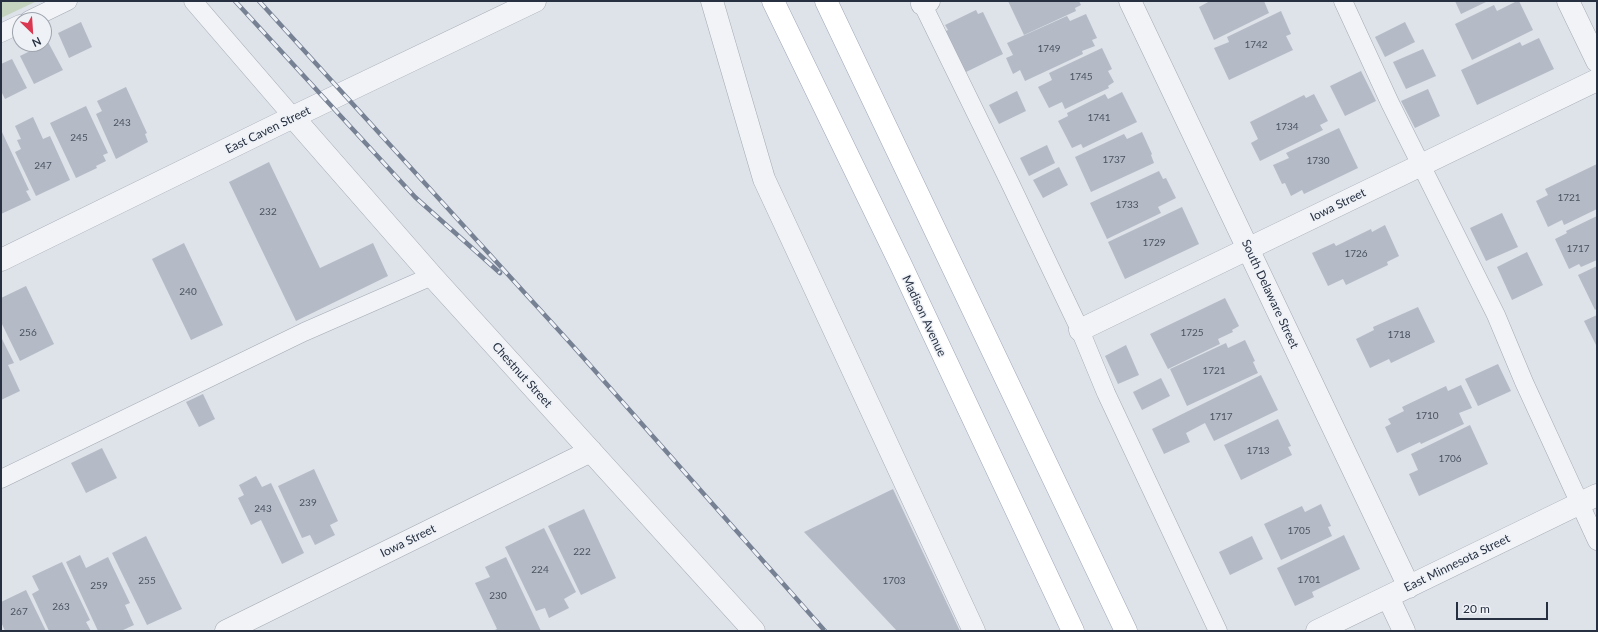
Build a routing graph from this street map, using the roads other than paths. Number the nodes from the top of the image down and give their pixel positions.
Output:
1 (68, 1) edge
2 (193, 1) edge
3 (535, 1) edge
4 (712, 1) edge
5 (773, 1) edge
6 (826, 1) edge
7 (1130, 1) edge
8 (1343, 1) edge
9 (1568, 1) edge
10 (924, 2) edge
11 (45, 12) edge
12 (12, 28) edge
13 (1, 34) edge
14 (1597, 61) edge
15 (1597, 80) edge
16 (293, 117) junction
17 (1421, 165) junction
18 (1249, 249) junction
19 (1, 260) edge
20 (432, 276) junction
21 (1080, 330) junction
22 (591, 451) junction
23 (1, 479) edge
24 (1589, 499) edge
25 (1597, 541) edge
26 (1409, 587) junction
27 (1388, 597) junction
28 (226, 631) edge
29 (754, 631) edge
30 (974, 631) edge
31 (1073, 631) edge
32 (1126, 631) edge
33 (1218, 631) edge
34 (1317, 631) edge
35 (1404, 631) edge

1 - 11 lane
2 - 16 lane
3 - 16 street, East Caven Street
4 - 30 street
5 - 31 main road, Madison Avenue
6 - 32 main road
7 - 18 street, South Delaware Street
8 - 17 lane
9 - 14 street
10 - 21 lane
12 - 13 lane
15 - 17 street, Iowa Street
16 - 19 street, East Caven Street
16 - 20 street, Chestnut Street
17 - 18 street, Iowa Street
17 - 24 lane
18 - 21 street, Iowa Street
18 - 26 street, South Delaware Street
20 - 22 street, Chestnut Street
20 - 23 lane
21 - 33 lane
22 - 28 street, Iowa Street
22 - 29 street, Chestnut Street
24 - 25 lane
24 - 26 street, East Minnesota Street
26 - 27 street, East Minnesota Street
27 - 34 street, East Minnesota Street
27 - 35 street

